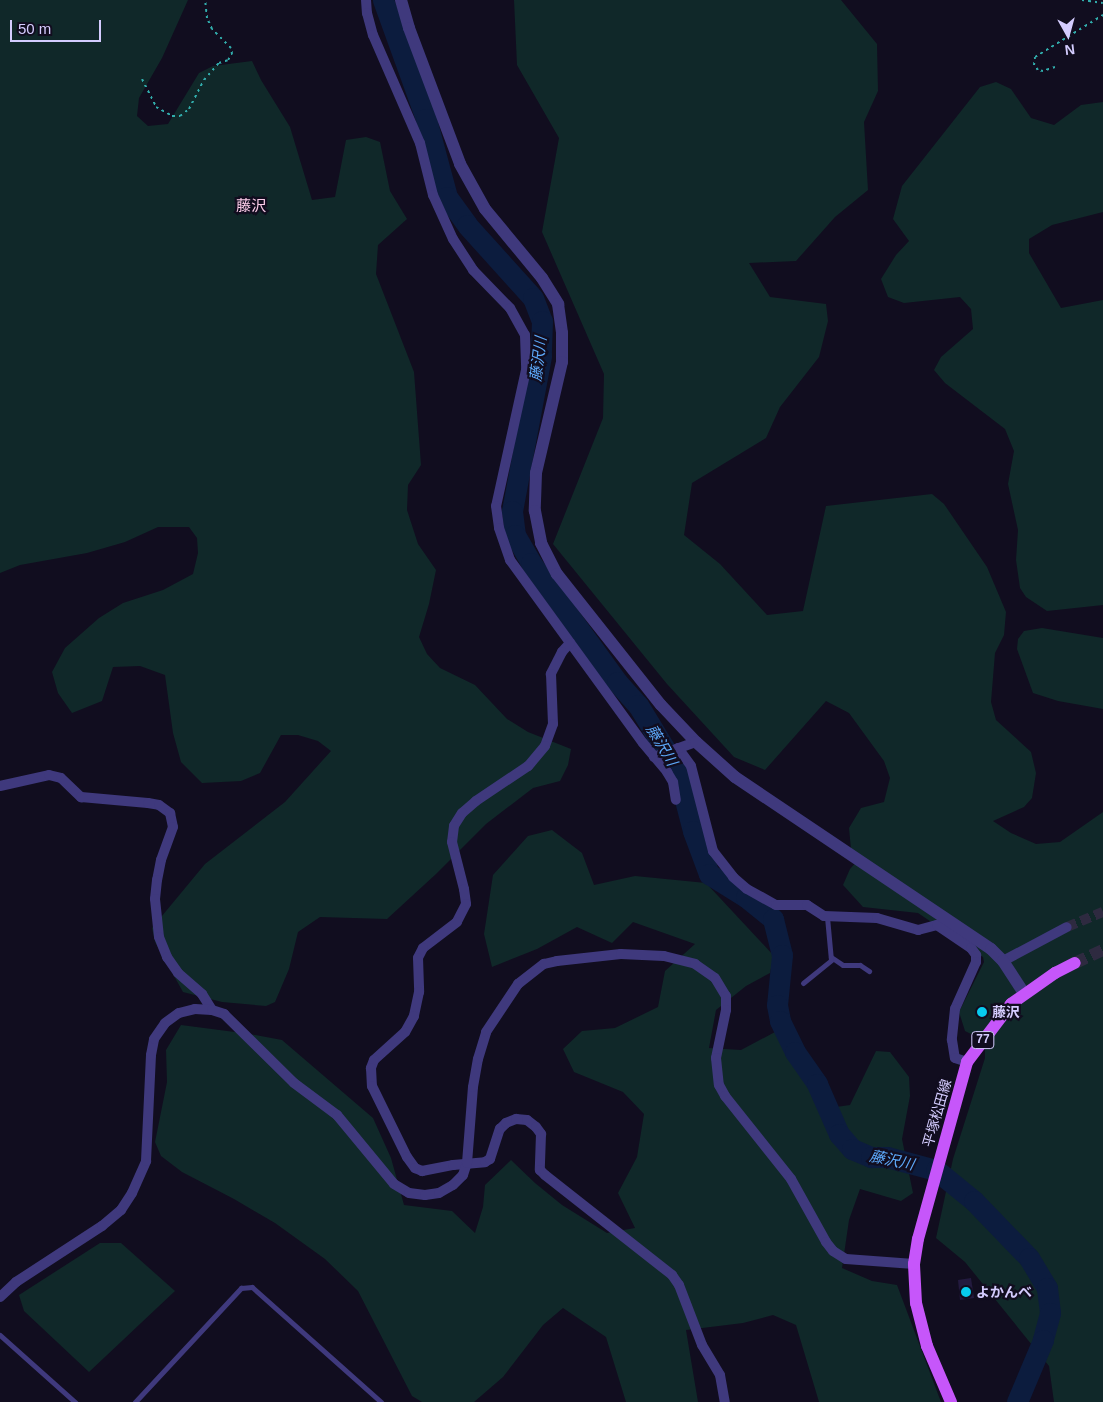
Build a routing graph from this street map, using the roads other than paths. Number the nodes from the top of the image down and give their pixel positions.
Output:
1 (366, 0) edge
2 (401, 0) edge
3 (570, 643) junction
4 (696, 742) junction
5 (678, 748) junction
6 (654, 756) junction
7 (0, 786) edge
8 (676, 800) dead end
9 (827, 916) junction
10 (1067, 927) tunnel mouth
11 (831, 957) junction
12 (1003, 961) junction
13 (1075, 963) tunnel mouth
14 (869, 970) dead end
15 (804, 983) dead end
16 (1024, 993) junction
17 (212, 1010) junction
18 (967, 1062) junction
19 (468, 1163) junction
20 (914, 1264) junction
21 (0, 1297) edge
22 (0, 1334) edge
23 (75, 1402) edge
24 (135, 1402) edge
25 (381, 1402) edge
26 (725, 1402) edge
27 (951, 1402) edge

1 - 3 street
2 - 4 street
3 - 6 street
3 - 19 street
4 - 5 street
4 - 12 street
5 - 6 street
5 - 9 street
6 - 8 street
7 - 17 street
9 - 11 lane
9 - 18 street
10 - 12 street
11 - 14 lane
11 - 15 lane
12 - 16 street
13 - 16 main road, 平塚松田線 / 77
16 - 18 main road, 平塚松田線 / 77
17 - 19 street
17 - 21 street
18 - 20 main road, 平塚松田線 / 77
19 - 20 street
19 - 26 street
20 - 27 main road, 平塚松田線 / 77
22 - 23 lane
24 - 25 lane

